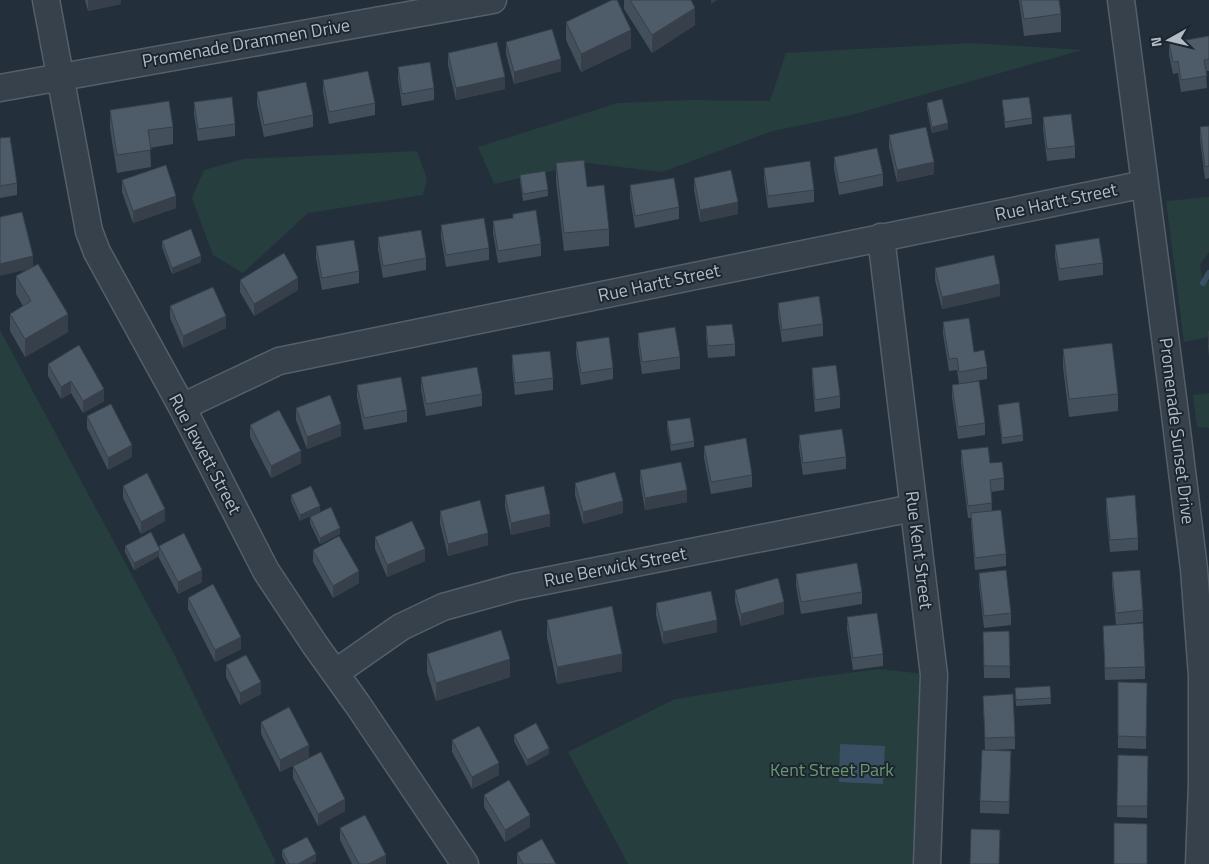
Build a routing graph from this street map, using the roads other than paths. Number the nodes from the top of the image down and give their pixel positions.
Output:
1 (46, 0) edge
2 (493, 0) edge
3 (1121, 0) edge
4 (60, 76) junction
5 (0, 88) edge
6 (1145, 184) junction
7 (881, 238) junction
8 (182, 407) junction
9 (913, 508) junction
10 (335, 673) junction
11 (465, 864) edge
12 (927, 864) edge
13 (1199, 864) edge

1 - 4 street, Rue Jewett Street
2 - 4 street, Promenade Drammen Drive
3 - 6 street, Promenade Sunset Drive
4 - 5 street, Promenade Drammen Drive
4 - 8 street, Rue Jewett Street
6 - 7 street, Rue Hartt Street
6 - 13 street, Promenade Sunset Drive
7 - 8 street, Rue Hartt Street
7 - 9 street, Rue Kent Street
8 - 10 street, Rue Jewett Street
9 - 10 street, Rue Berwick Street
9 - 12 street, Rue Kent Street
10 - 11 street, Rue Jewett Street

